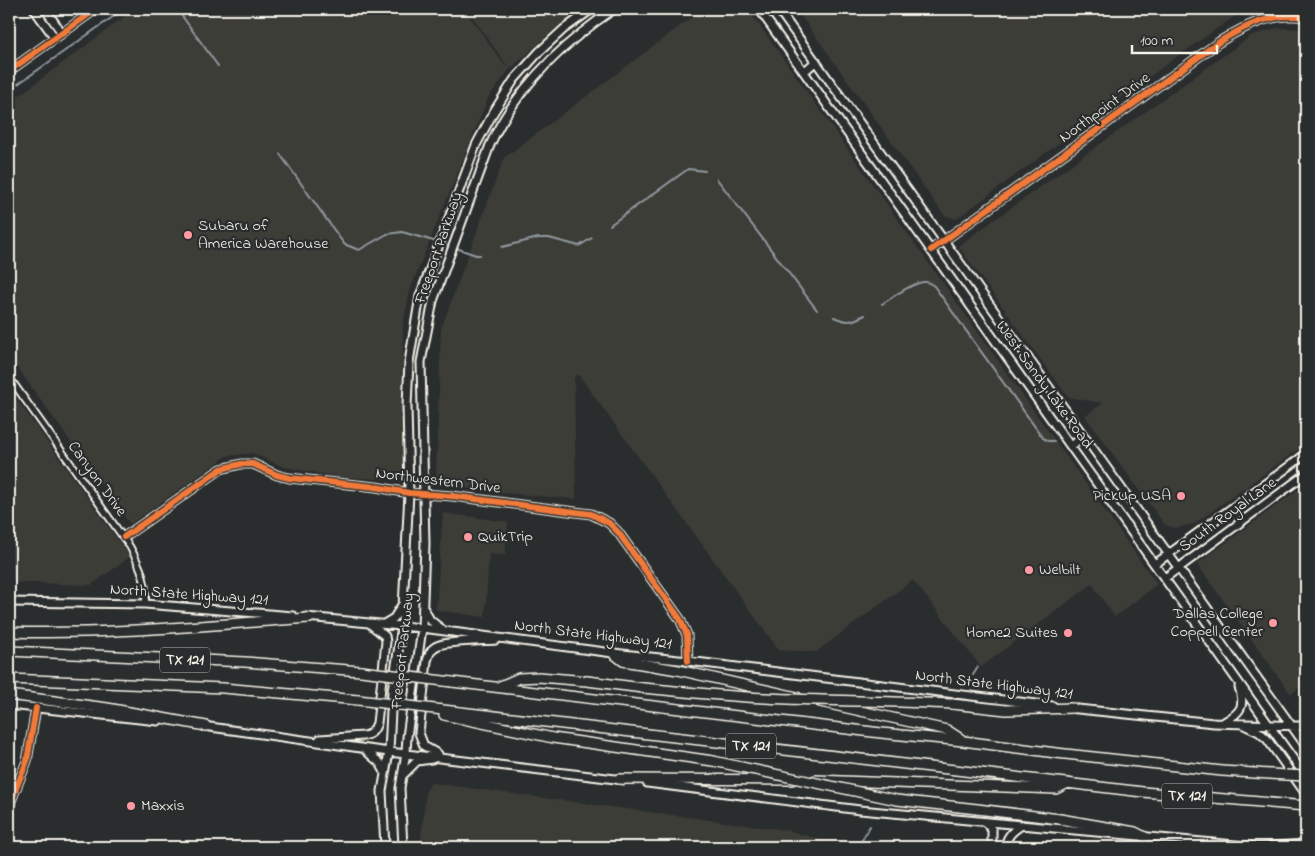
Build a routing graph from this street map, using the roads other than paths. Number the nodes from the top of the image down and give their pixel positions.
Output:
1 (34, 9) edge
2 (45, 9) edge
3 (96, 9) edge
4 (592, 9) edge
5 (759, 9) edge
6 (778, 9) edge
7 (610, 10) edge
8 (1306, 18) edge
9 (62, 33) junction
10 (55, 38) junction
11 (816, 61) junction
12 (9, 71) edge
13 (804, 72) junction
14 (945, 240) junction
15 (931, 250) junction
16 (9, 377) edge
17 (1084, 436) junction
18 (1071, 446) junction
19 (1306, 454) edge
20 (1306, 474) edge
21 (409, 493) junction
22 (425, 494) junction
23 (124, 537) junction
24 (1169, 554) junction
25 (1155, 564) junction
26 (1179, 568) junction
27 (1165, 578) junction
28 (9, 601) edge
29 (403, 602) junction
30 (145, 604) junction
31 (422, 606) junction
32 (310, 618) junction
33 (368, 623) junction
34 (384, 624) junction
35 (402, 626) junction
36 (422, 628) junction
37 (443, 630) junction
38 (9, 632) edge
39 (514, 639) junction
40 (9, 651) edge
41 (613, 653) junction
42 (688, 661) junction
43 (9, 679) edge
44 (1236, 680) junction
45 (497, 687) junction
46 (9, 695) edge
47 (9, 705) edge
48 (36, 708) junction
49 (430, 708) junction
50 (1074, 708) junction
51 (1224, 723) junction
52 (1239, 723) junction
53 (1267, 724) junction
54 (1291, 725) junction
55 (206, 726) junction
56 (1306, 726) edge
57 (305, 740) junction
58 (963, 741) junction
59 (1306, 746) edge
60 (364, 749) junction
61 (389, 752) junction
62 (406, 753) junction
63 (445, 757) junction
64 (385, 772) junction
65 (402, 776) junction
66 (1306, 777) edge
67 (620, 779) junction
68 (1068, 784) junction
69 (1306, 794) edge
70 (9, 806) edge
71 (1306, 806) edge
72 (985, 822) junction
73 (1023, 825) junction
74 (1145, 837) junction
75 (1306, 844) edge
76 (385, 847) edge
77 (402, 847) edge
78 (992, 847) edge
79 (1005, 847) edge
80 (1256, 847) edge
81 (1260, 847) edge

1 - 10 main road
2 - 9 main road
3 - 9 main road
4 - 21 main road, Freeport Parkway
5 - 13 main road, West Sandy Lake Road
6 - 11 main road, West Sandy Lake Road
7 - 22 main road, Freeport Parkway
8 - 14 main road, Northpoint Drive
9 - 10 main road
10 - 12 main road
11 - 13 main road
11 - 14 main road, West Sandy Lake Road
13 - 15 main road, West Sandy Lake Road
14 - 15 main road, Northpoint Drive
14 - 17 main road, West Sandy Lake Road
15 - 18 main road, West Sandy Lake Road
16 - 23 street, Canyon Drive
17 - 18 main road
17 - 24 main road, West Sandy Lake Road
18 - 25 main road, West Sandy Lake Road
19 - 24 main road, South Royal Lane
20 - 26 main road, South Royal Lane
21 - 22 main road, Northwestern Drive
21 - 23 main road, Northwestern Drive
21 - 29 main road, Freeport Parkway
22 - 31 main road, Freeport Parkway
22 - 42 main road, Northwestern Drive
23 - 30 street, Canyon Drive
24 - 25 main road, South Royal Lane
24 - 26 main road, West Sandy Lake Road
25 - 27 main road, West Sandy Lake Road
26 - 27 main road, South Royal Lane
26 - 54 main road, West Sandy Lake Road
27 - 44 main road, West Sandy Lake Road
28 - 30 main road, North State Highway 121
29 - 34 main road
29 - 35 main road, Freeport Parkway
30 - 32 main road, North State Highway 121
31 - 36 main road, Freeport Parkway
31 - 37 main road
32 - 33 main road, North State Highway 121
32 - 38 highway
33 - 34 main road, North State Highway 121
33 - 57 main road
34 - 35 main road, North State Highway 121
35 - 36 main road, North State Highway 121
35 - 61 main road, Freeport Parkway
36 - 37 main road, North State Highway 121
36 - 62 main road, Freeport Parkway
37 - 39 main road, North State Highway 121
39 - 41 main road, North State Highway 121
39 - 63 main road
40 - 45 highway, TX 121, bridge
41 - 42 main road, North State Highway 121
41 - 58 highway
42 - 50 main road, North State Highway 121
43 - 49 highway, TX 121, bridge
44 - 51 main road
44 - 53 main road, West Sandy Lake Road
45 - 50 highway, bridge
45 - 58 highway, TX 121
46 - 55 highway
47 - 48 main road
48 - 55 main road
48 - 70 main road
49 - 68 highway, TX 121
49 - 74 highway, bridge
50 - 51 main road, North State Highway 121
51 - 52 main road, North State Highway 121
52 - 53 main road, North State Highway 121
52 - 69 main road
53 - 54 main road, North State Highway 121
53 - 66 main road, West Sandy Lake Road
54 - 56 main road, North State Highway 121
54 - 59 main road, West Sandy Lake Road
55 - 57 main road
57 - 60 main road
58 - 66 highway, TX 121, bridge
60 - 61 main road
60 - 64 main road
61 - 62 main road
61 - 64 main road, Freeport Parkway
62 - 63 main road
62 - 65 main road, Freeport Parkway
63 - 65 main road
63 - 67 main road
64 - 76 main road, Freeport Parkway
65 - 77 main road, Freeport Parkway
67 - 68 highway
67 - 72 main road
68 - 71 highway, TX 121
72 - 73 main road
72 - 78 main road
73 - 74 main road
73 - 79 main road
74 - 80 main road
75 - 81 main road

